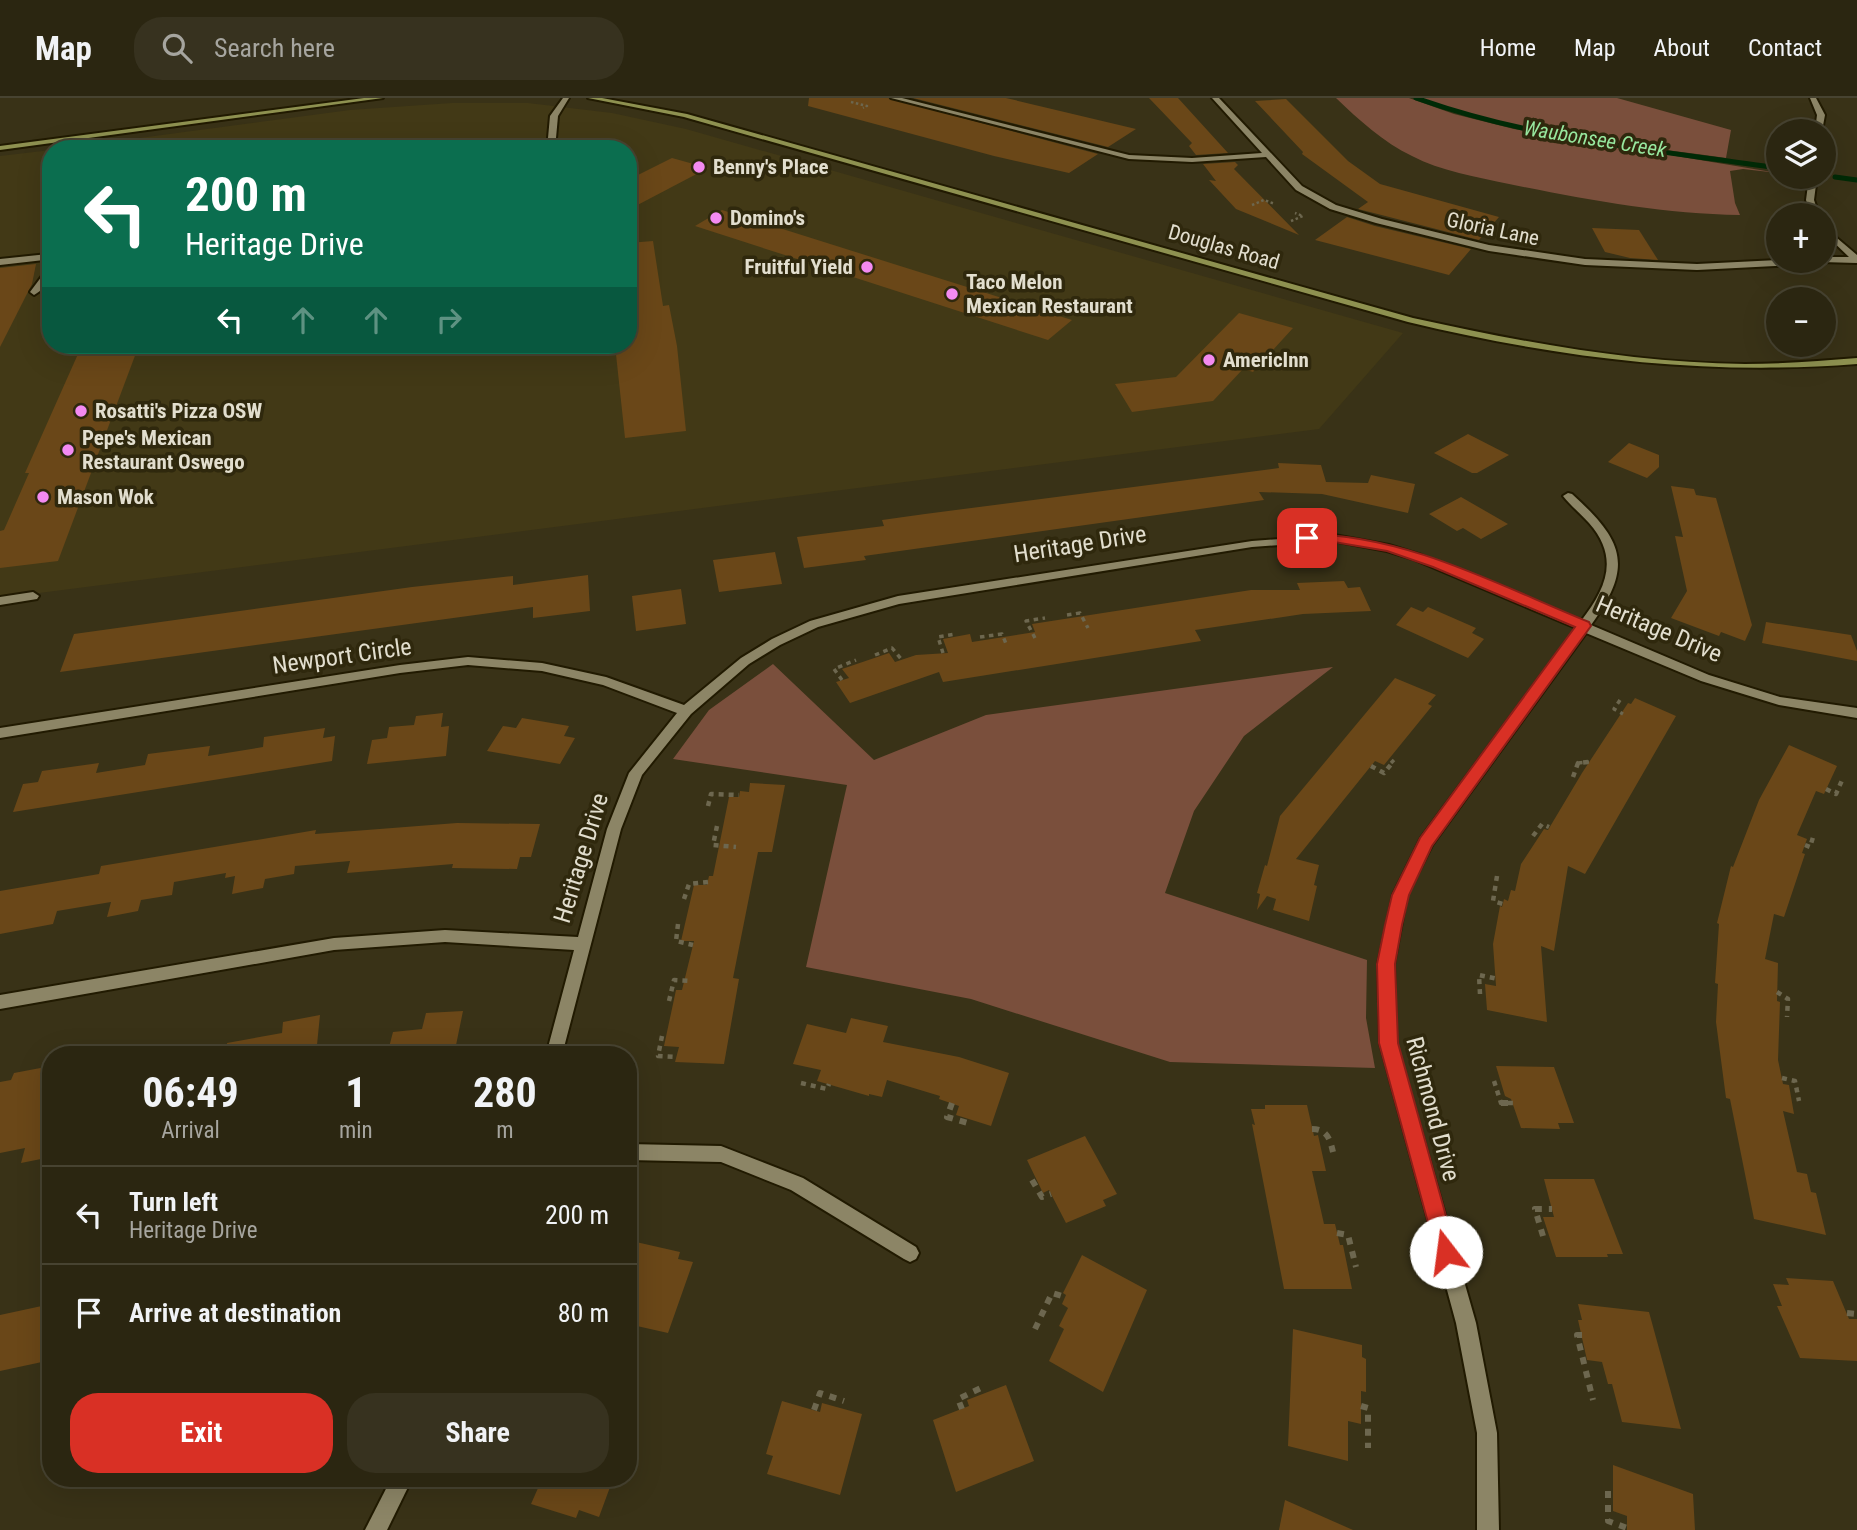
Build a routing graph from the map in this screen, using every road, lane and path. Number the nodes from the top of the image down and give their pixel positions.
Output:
1 (380, 98) edge
2 (566, 98) edge
3 (591, 98) edge
4 (894, 98) edge
5 (1215, 98) edge
6 (1813, 98) edge
7 (851, 102) dead end
8 (863, 108) dead end
9 (1820, 119) edge
10 (61, 140) edge
11 (552, 140) edge
12 (42, 142) edge
13 (0, 148) edge
14 (1268, 155) junction
15 (1275, 204) dead end
16 (1252, 205) dead end
17 (1295, 213) dead end
18 (1291, 221) dead end
19 (1836, 240) edge
20 (42, 258) edge
21 (1856, 259) edge
22 (1836, 260) edge
23 (0, 262) edge
24 (1766, 263) edge
25 (42, 285) edge
26 (34, 292) dead end
27 (1857, 361) edge
28 (1569, 496) dead end
29 (33, 596) dead end
30 (0, 601) edge
31 (1067, 615) dead end
32 (1045, 618) dead end
33 (1584, 626) junction
34 (1088, 628) dead end
35 (955, 634) dead end
36 (980, 637) dead end
37 (1035, 638) dead end
38 (1007, 646) dead end
39 (943, 653) dead end
40 (875, 655) dead end
41 (856, 660) dead end
42 (902, 660) dead end
43 (842, 680) dead end
44 (1620, 700) dead end
45 (686, 711) junction
46 (1857, 713) edge
47 (1623, 714) dead end
48 (0, 733) edge
49 (1394, 760) dead end
50 (1589, 762) dead end
51 (1371, 766) dead end
52 (1573, 777) dead end
53 (1843, 778) dead end
54 (1826, 789) dead end
55 (739, 795) dead end
56 (708, 806) dead end
57 (717, 826) dead end
58 (1549, 827) dead end
59 (1814, 834) dead end
60 (1534, 836) dead end
61 (1805, 845) dead end
62 (736, 847) dead end
63 (1497, 876) dead end
64 (708, 882) dead end
65 (684, 899) dead end
66 (1503, 904) dead end
67 (678, 924) dead end
68 (583, 944) junction
69 (693, 945) dead end
70 (1498, 979) dead end
71 (690, 981) dead end
72 (1777, 992) dead end
73 (1480, 994) dead end
74 (0, 1002) edge
75 (669, 1002) dead end
76 (1787, 1017) dead end
77 (662, 1036) dead end
78 (556, 1046) edge
79 (676, 1057) dead end
80 (1782, 1078) dead end
81 (1494, 1081) dead end
82 (801, 1083) dead end
83 (829, 1084) dead end
84 (1799, 1101) dead end
85 (952, 1103) dead end
86 (1513, 1103) dead end
87 (971, 1124) dead end
88 (1312, 1129) dead end
89 (637, 1152) edge
90 (1333, 1152) dead end
91 (1032, 1180) dead end
92 (1051, 1194) dead end
93 (1552, 1209) dead end
94 (1337, 1233) dead end
95 (1543, 1236) dead end
96 (910, 1253) dead end
97 (1356, 1267) dead end
98 (1065, 1297) dead end
99 (1847, 1313) dead end
100 (1857, 1314) edge
101 (1035, 1329) dead end
102 (1582, 1335) dead end
103 (981, 1388) dead end
104 (1593, 1400) dead end
105 (844, 1401) dead end
106 (1361, 1406) dead end
107 (962, 1409) dead end
108 (814, 1410) dead end
109 (1368, 1448) dead end
110 (398, 1487) edge
111 (1608, 1490) dead end
112 (1627, 1528) edge
113 (376, 1530) edge
114 (1488, 1530) edge

1 - 10 street
2 - 11 street
3 - 27 street, Douglas Road
4 - 14 street
5 - 14 street, Gloria Lane
6 - 9 street
7 - 8 path
12 - 13 street
14 - 24 street, Gloria Lane
15 - 16 path
17 - 18 path
19 - 21 street
20 - 23 street
21 - 22 street
25 - 26 street
28 - 33 street, Richmond Drive
29 - 30 street
31 - 34 path
32 - 37 path
33 - 45 street, Heritage Drive
33 - 46 street, Heritage Drive
33 - 114 street, Richmond Drive
35 - 39 path
36 - 38 path
40 - 42 path
41 - 43 path
44 - 47 path
45 - 48 street, Newport Circle
45 - 68 street, Heritage Drive
49 - 51 path
50 - 52 path
53 - 54 path
55 - 56 path
57 - 62 path
58 - 60 path
59 - 61 path
63 - 66 path
64 - 65 path
67 - 69 path
68 - 74 street
68 - 78 street, Heritage Drive
70 - 73 path
71 - 75 path
72 - 76 path
77 - 79 path
80 - 84 path
81 - 86 path
82 - 83 path
85 - 87 path
88 - 90 path
89 - 96 street
91 - 92 path
93 - 95 path
94 - 97 path
98 - 101 path
99 - 100 path
102 - 104 path
103 - 107 path
105 - 108 path
106 - 109 path
110 - 113 street
111 - 112 path

